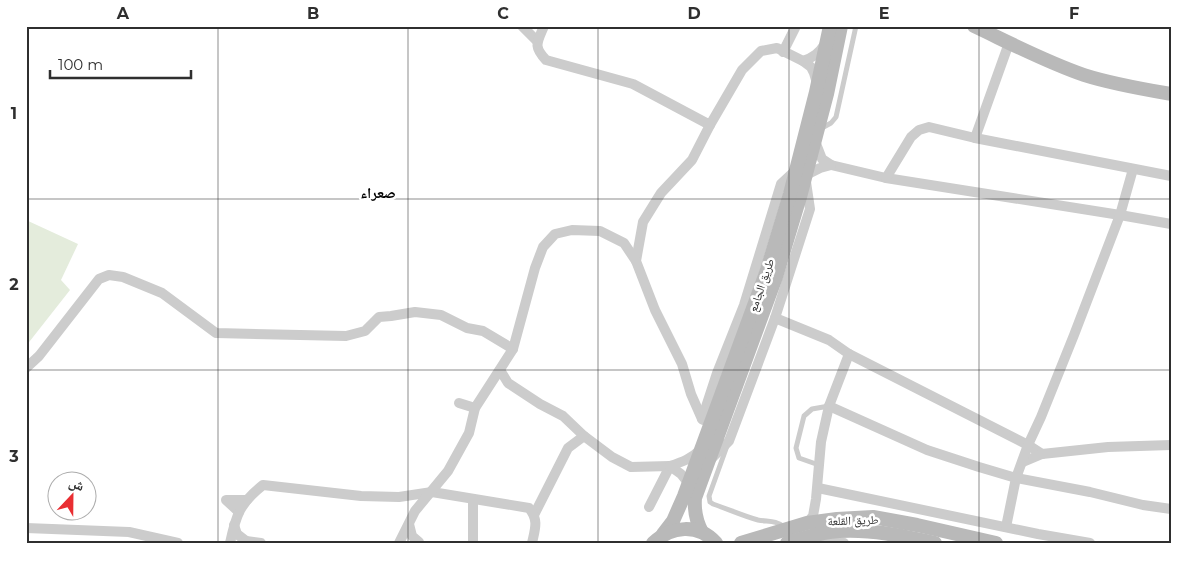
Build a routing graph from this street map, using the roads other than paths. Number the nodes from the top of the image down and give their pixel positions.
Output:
1 (522, 26) edge
2 (544, 26) edge
3 (796, 26) edge
4 (830, 26) edge
5 (841, 26) edge
6 (856, 26) edge
7 (974, 26) edge
8 (537, 41) junction
9 (826, 42) junction
10 (1009, 42) junction
11 (783, 52) junction
12 (803, 61) junction
13 (818, 84) junction
14 (1171, 94) edge
15 (710, 125) junction
16 (816, 135) junction
17 (975, 138) junction
18 (831, 165) junction
19 (1133, 169) junction
20 (802, 175) junction
21 (1171, 176) edge
22 (886, 178) junction
23 (1120, 215) junction
24 (1171, 224) edge
25 (636, 261) junction
26 (775, 318) junction
27 (513, 349) junction
28 (849, 354) junction
29 (26, 368) edge
30 (500, 370) junction
31 (508, 383) junction
32 (489, 386) junction
33 (460, 403) dead end
34 (829, 406) junction
35 (474, 408) junction
36 (702, 419) junction
37 (708, 432) junction
38 (584, 436) junction
39 (729, 441) junction
40 (1028, 445) junction
41 (1171, 445) edge
42 (702, 448) junction
43 (1042, 454) junction
44 (709, 461) junction
45 (1023, 462) junction
46 (820, 465) junction
47 (670, 466) junction
48 (448, 470) junction
49 (1016, 478) junction
50 (689, 484) junction
51 (818, 488) junction
52 (432, 492) junction
53 (399, 497) junction
54 (461, 497) junction
55 (473, 499) junction
56 (247, 500) junction
57 (649, 507) dead end
58 (1171, 509) edge
59 (415, 511) junction
60 (238, 512) junction
61 (534, 515) junction
62 (807, 523) junction
63 (409, 524) junction
64 (234, 525) junction
65 (1006, 527) junction
66 (26, 528) edge
67 (658, 538) edge
68 (795, 538) edge
69 (713, 539) edge
70 (156, 540) edge
71 (244, 542) edge
72 (472, 542) edge
73 (178, 543) edge
74 (230, 543) edge
75 (261, 543) edge
76 (399, 543) edge
77 (407, 543) edge
78 (420, 543) edge
79 (532, 543) edge
80 (741, 543) edge
81 (822, 543) edge
82 (844, 543) edge
83 (935, 543) edge
84 (996, 543) edge
85 (1090, 543) edge

1 - 8 street
2 - 8 street
3 - 11 street
4 - 9 main road, طريق الجامع
5 - 16 main road, طريق الجامع
6 - 16 lane
7 - 10 main road
8 - 15 street
9 - 12 street
9 - 13 main road, طريق الجامع
10 - 14 main road
10 - 17 street
11 - 12 street
11 - 15 street
12 - 13 street
13 - 20 main road, طريق الجامع
15 - 25 street
16 - 18 street
16 - 20 main road, طريق الجامع
17 - 19 street
17 - 22 street
18 - 20 street
18 - 22 street
19 - 21 street
19 - 23 street
20 - 26 street
20 - 36 street
20 - 37 main road, طريق الجامع
20 - 44 main road, طريق الجامع
22 - 23 street
23 - 24 street
23 - 40 street
25 - 27 street
25 - 36 street
26 - 28 street
26 - 39 street
27 - 29 street
27 - 30 street
28 - 34 street
28 - 40 street
30 - 31 street
30 - 32 street
31 - 32 street
31 - 38 street
32 - 35 street
33 - 35 street
34 - 46 street
34 - 46 lane
34 - 49 street
35 - 48 street
36 - 37 street
37 - 42 main road, طريق الجامع
38 - 47 street
38 - 61 street
39 - 44 street
39 - 68 lane
40 - 43 street
40 - 45 street
41 - 43 street
42 - 47 street
42 - 50 main road, طريق الجامع
43 - 45 street
44 - 69 main road, طريق الجامع
45 - 49 street
46 - 51 street
47 - 50 street
47 - 57 street
48 - 52 street
48 - 54 street
49 - 58 street
49 - 65 street
50 - 67 main road, طريق الجامع
51 - 62 street
51 - 65 street
52 - 53 street
52 - 54 street
52 - 59 street
53 - 56 street
53 - 59 street
54 - 55 street
55 - 61 street
55 - 72 street
56 - 60 street
56 - 60 street
59 - 63 street
60 - 64 street
61 - 79 street
62 - 68 main road, طريق القلعة
62 - 84 main road, طريق القلعة
63 - 76 street
63 - 78 street
64 - 71 street
64 - 74 street
65 - 85 street
66 - 70 street
67 - 69 main road
68 - 80 main road, طريق القلعة
68 - 83 main road, طريق القلعة
70 - 73 street
71 - 75 street
77 - 78 street
81 - 82 street

